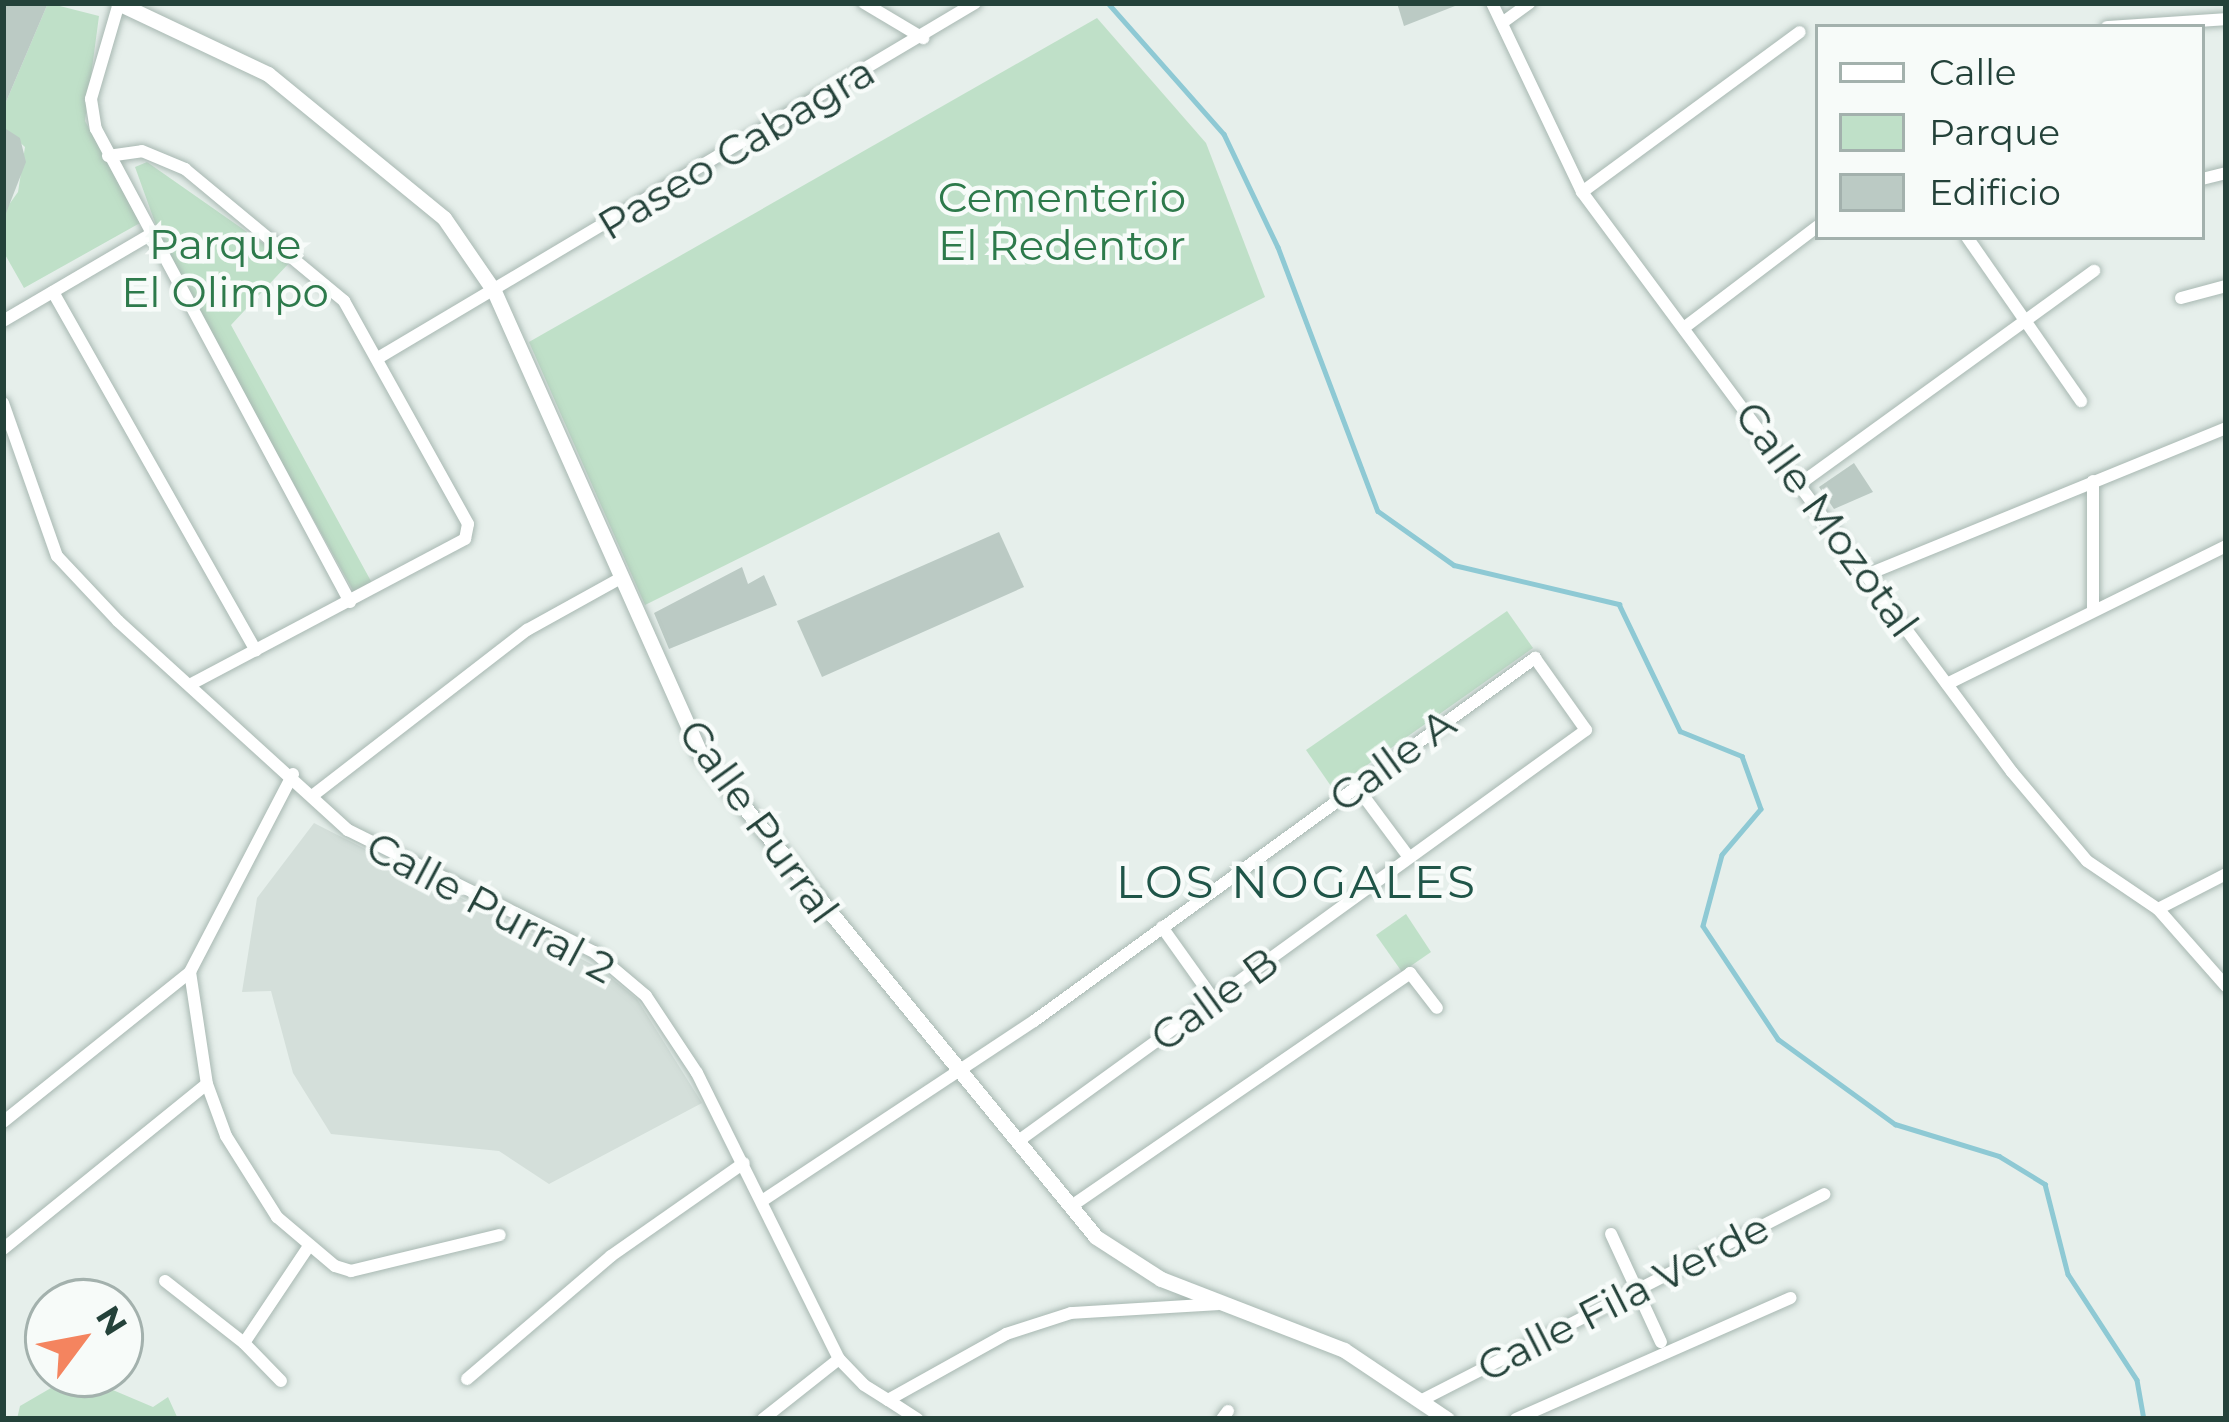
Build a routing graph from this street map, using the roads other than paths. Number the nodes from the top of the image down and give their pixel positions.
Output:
1 (118, 3) edge
2 (864, 3) edge
3 (976, 3) edge
4 (1492, 3) edge
5 (1529, 3) edge
6 (2226, 19) edge
7 (1502, 23) junction
8 (2152, 24) edge
9 (1800, 32) dead end
10 (923, 38) junction
11 (108, 156) junction
12 (1582, 192) junction
13 (1815, 228) edge
14 (148, 236) junction
15 (1969, 240) edge
16 (2094, 271) dead end
17 (2226, 286) edge
18 (494, 291) junction
19 (53, 292) junction
20 (2181, 298) dead end
21 (3, 321) edge
22 (2028, 322) junction
23 (1684, 327) junction
24 (378, 358) junction
25 (2081, 401) dead end
26 (3, 403) edge
27 (2226, 428) edge
28 (2092, 482) junction
29 (1801, 483) junction
30 (2226, 546) edge
31 (1871, 573) junction
32 (621, 578) junction
33 (350, 602) junction
34 (2093, 610) junction
35 (256, 651) junction
36 (1535, 658) joint
37 (194, 683) junction
38 (1947, 684) junction
39 (292, 774) junction
40 (1356, 786) junction
41 (312, 796) junction
42 (1408, 856) junction
43 (2226, 874) edge
44 (2158, 909) junction
45 (1162, 927) junction
46 (190, 972) junction
47 (2226, 986) edge
48 (1214, 1000) junction
49 (1437, 1008) dead end
50 (958, 1073) junction
51 (207, 1084) junction
52 (3, 1122) edge
53 (1017, 1142) junction
54 (744, 1163) junction
55 (1824, 1194) dead end
56 (762, 1201) junction
57 (1070, 1207) junction
58 (1611, 1234) dead end
59 (500, 1235) dead end
60 (310, 1246) junction
61 (3, 1249) edge
62 (165, 1281) dead end
63 (1637, 1291) junction
64 (1790, 1298) dead end
65 (1226, 1304) junction
66 (1661, 1342) dead end
67 (244, 1343) junction
68 (839, 1359) junction
69 (467, 1379) dead end
70 (281, 1382) dead end
71 (887, 1400) junction
72 (1422, 1400) junction
73 (763, 1419) edge
74 (917, 1419) edge
75 (1447, 1419) edge
76 (1516, 1419) edge

1 - 11 street
1 - 18 street, Calle Purral
2 - 10 street
3 - 10 street, Paseo Cabagra
4 - 7 street, Calle Mozotal
5 - 7 street
6 - 8 street
7 - 12 street, Calle Mozotal
9 - 12 street
10 - 18 street, Paseo Cabagra
11 - 14 street
11 - 24 street
12 - 23 street, Calle Mozotal
13 - 23 street
14 - 19 street
14 - 33 street
15 - 22 street
16 - 22 street
17 - 20 street
18 - 24 street, Paseo Cabagra
18 - 32 street, Calle Purral
19 - 21 street
19 - 35 street
22 - 25 street
22 - 29 street
23 - 29 street, Calle Mozotal
24 - 33 street
26 - 37 street, Calle Purral 2
27 - 28 street
28 - 31 street
28 - 34 street
29 - 31 street, Calle Mozotal
30 - 34 street
31 - 38 street, Calle Mozotal
32 - 41 street
32 - 50 street, Calle Purral
33 - 35 street
34 - 38 street
35 - 37 street
36 - 40 street, Calle A
36 - 42 street, Calle B
37 - 39 street, Calle Purral 2
38 - 44 street, Calle Mozotal
39 - 41 street, Calle Purral 2
39 - 46 street
40 - 42 street
40 - 45 street, Calle A
41 - 54 street, Calle Purral 2
42 - 48 street, Calle B
43 - 44 street
44 - 47 street, Calle Mozotal
45 - 48 street
45 - 50 street, Calle A
46 - 51 street
46 - 52 street
48 - 53 street, Calle B
49 - 57 street
50 - 53 street, Calle Purral
50 - 56 street, Calle A
51 - 60 street
51 - 61 street
53 - 57 street, Calle Purral
54 - 56 street, Calle Purral 2
54 - 69 street
55 - 63 street, Calle Fila Verde
56 - 68 street, Calle Purral 2
57 - 65 street, Calle Purral
58 - 63 street
59 - 60 street
60 - 67 street
62 - 67 street
63 - 66 street
63 - 72 street, Calle Fila Verde
64 - 76 street
65 - 71 street
65 - 72 street, Calle Purral
67 - 70 street
68 - 71 street, Calle Purral 2
68 - 73 street
71 - 74 street, Calle Purral 2
72 - 75 street, Calle Purral

